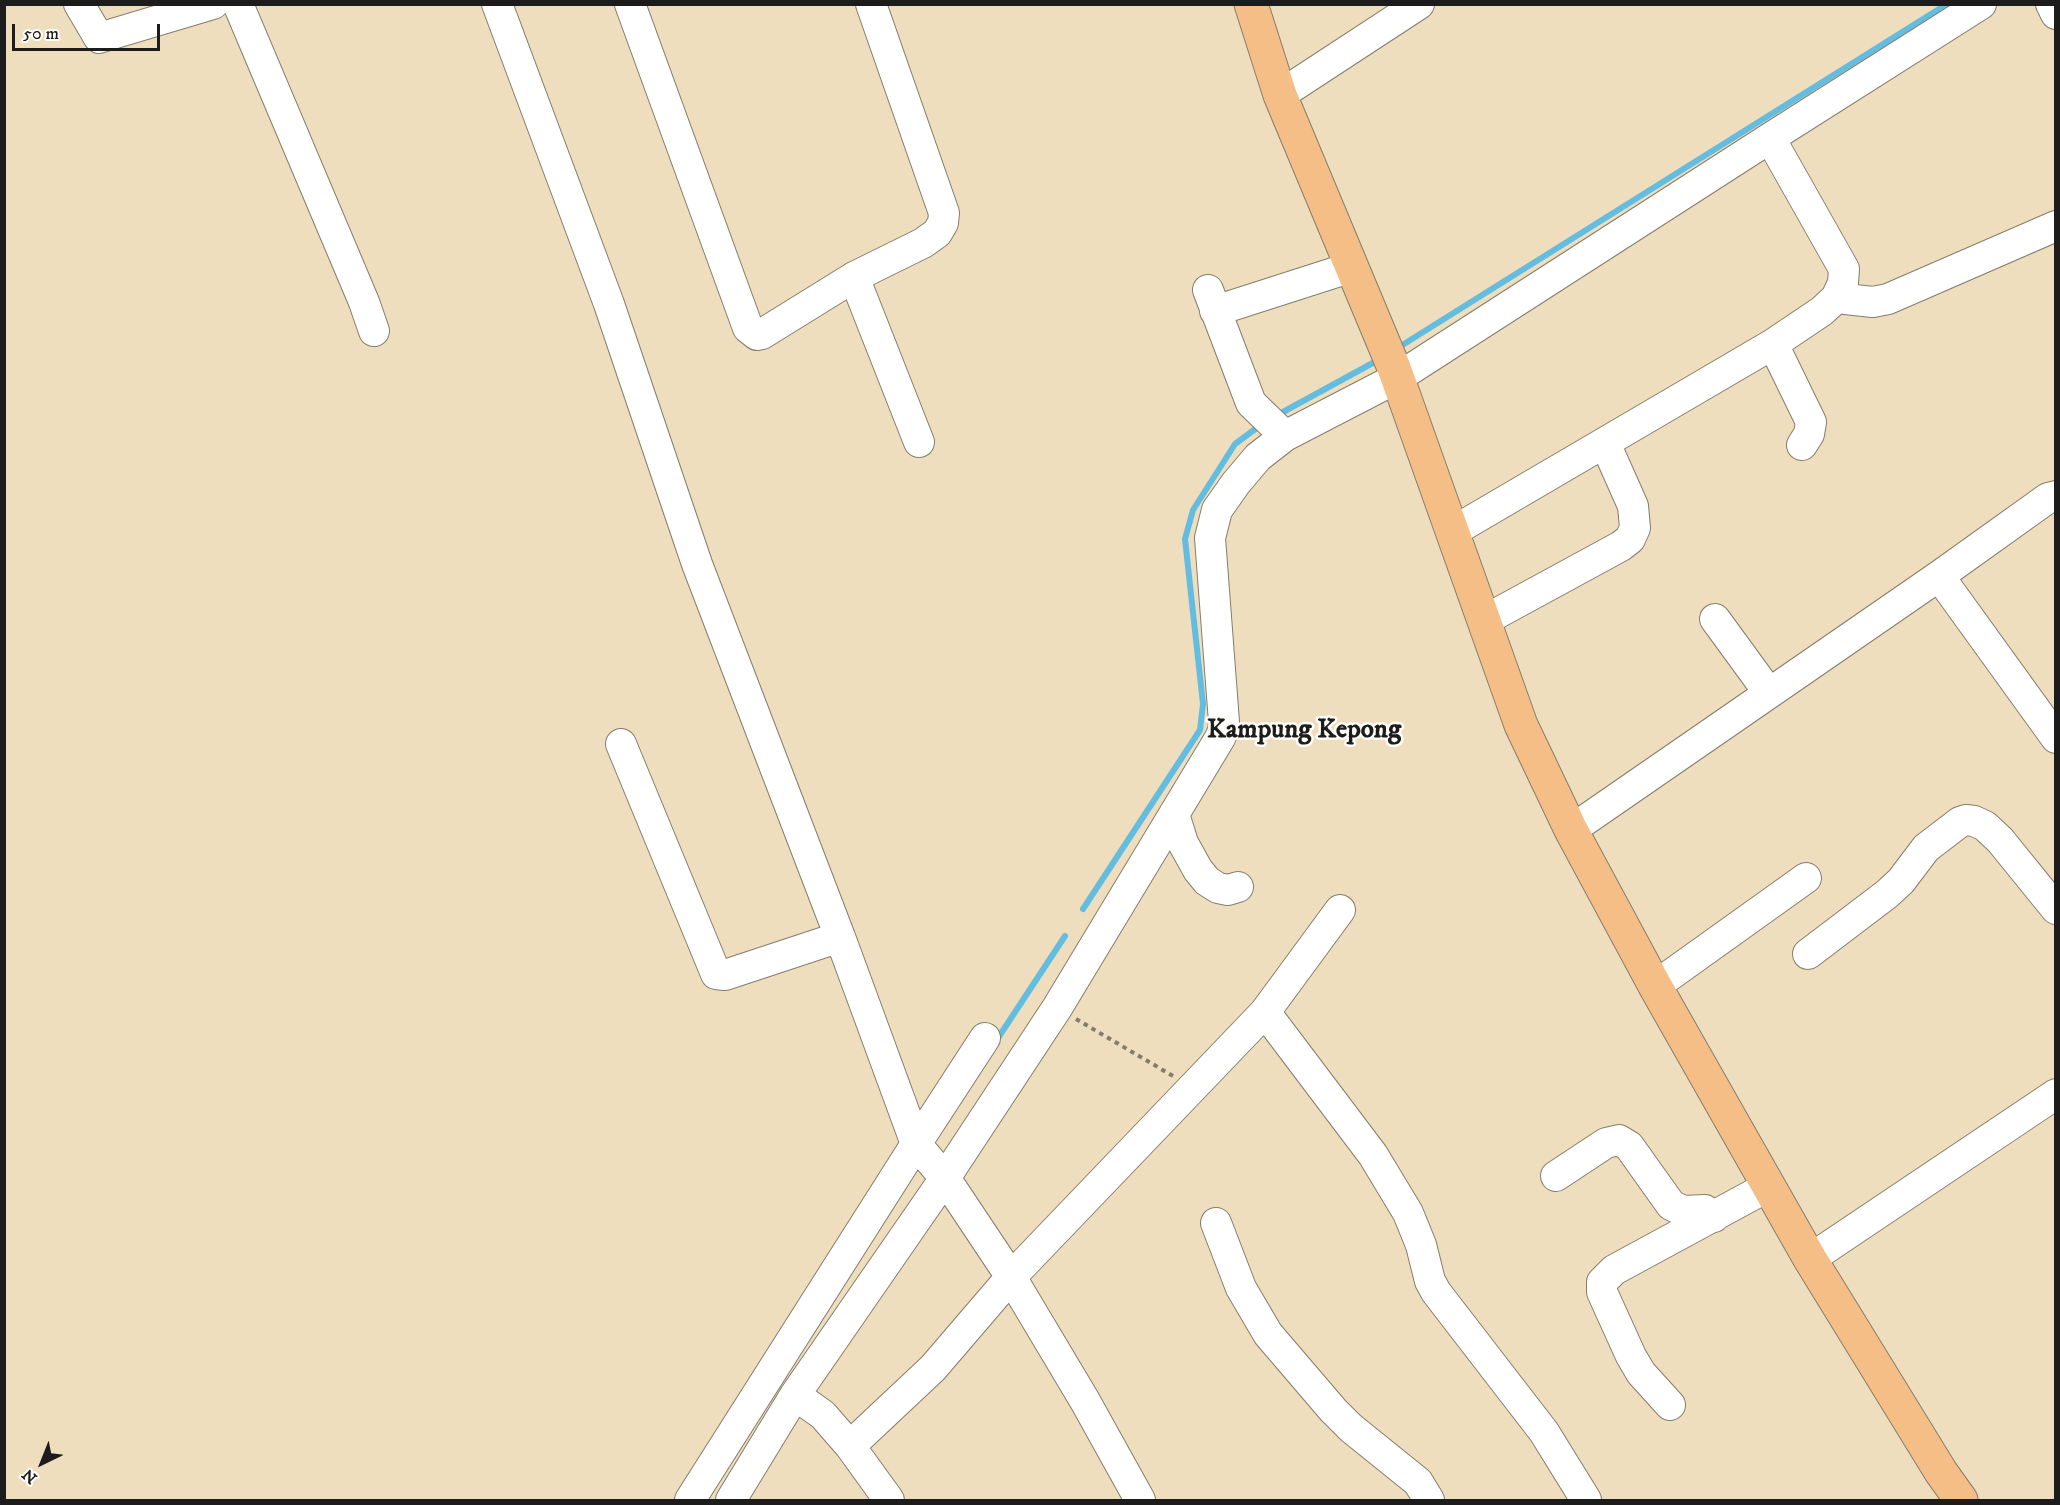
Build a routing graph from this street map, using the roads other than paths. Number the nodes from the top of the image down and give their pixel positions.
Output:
1 (79, 4) edge
2 (213, 4) edge
3 (238, 4) edge
4 (497, 4) edge
5 (630, 4) edge
6 (872, 4) edge
7 (1251, 4) edge
8 (1419, 4) edge
9 (1981, 4) edge
10 (2051, 4) edge
11 (2055, 14) edge
12 (1280, 95) junction
13 (1770, 138) junction
14 (2055, 226) edge
15 (1352, 267) junction
16 (854, 277) junction
17 (1836, 298) junction
18 (374, 332) dead end
19 (1773, 344) junction
20 (1395, 373) junction
21 (1285, 436) junction
22 (919, 442) dead end
23 (1605, 443) junction
24 (1802, 445) dead end
25 (2055, 496) edge
26 (1452, 532) junction
27 (1939, 576) junction
28 (1715, 619) dead end
29 (1485, 620) junction
30 (1770, 693) junction
31 (2055, 738) edge
32 (621, 744) dead end
33 (1174, 814) junction
34 (1571, 830) junction
35 (1806, 878) dead end
36 (1238, 887) dead end
37 (2055, 907) edge
38 (1340, 910) dead end
39 (840, 936) junction
40 (1808, 954) dead end
41 (1655, 986) junction
42 (1265, 1012) junction
43 (985, 1038) dead end
44 (2055, 1094) edge
45 (918, 1147) junction
46 (943, 1176) junction
47 (1556, 1176) dead end
48 (1768, 1186) junction
49 (1714, 1216) junction
50 (1216, 1223) dead end
51 (1810, 1259) junction
52 (1011, 1277) junction
53 (795, 1395) junction
54 (1670, 1405) dead end
55 (850, 1446) junction
56 (1947, 1486) edge
57 (690, 1500) edge
58 (731, 1500) edge
59 (889, 1500) edge
60 (1140, 1500) edge
61 (1429, 1500) edge
62 (1586, 1500) edge
63 (1961, 1500) edge

1 - 2 street
3 - 18 street
4 - 39 street
5 - 16 street
6 - 16 street
7 - 12 main road
8 - 12 street
9 - 13 street
10 - 11 street
12 - 15 main road
13 - 17 street
13 - 20 street
14 - 17 street
15 - 20 main road
15 - 21 street
16 - 22 street
17 - 19 street
19 - 23 street
19 - 24 street
20 - 21 street
20 - 26 main road
21 - 33 street
23 - 26 street
23 - 29 street
25 - 27 street
26 - 29 main road
27 - 30 street
27 - 31 street
28 - 30 street
29 - 34 main road
30 - 34 street
32 - 39 street
33 - 36 street
33 - 46 street
34 - 41 main road
35 - 41 street
37 - 40 street
38 - 42 street
39 - 45 street
41 - 48 main road
42 - 52 street
42 - 62 street
43 - 45 street
44 - 51 street
45 - 46 street
45 - 57 street
46 - 52 street
46 - 53 street
47 - 49 street
48 - 49 street
48 - 51 main road
49 - 54 street
50 - 61 street
51 - 56 main road
52 - 55 street
52 - 60 street
53 - 55 street
53 - 58 street
55 - 59 street
56 - 63 main road

